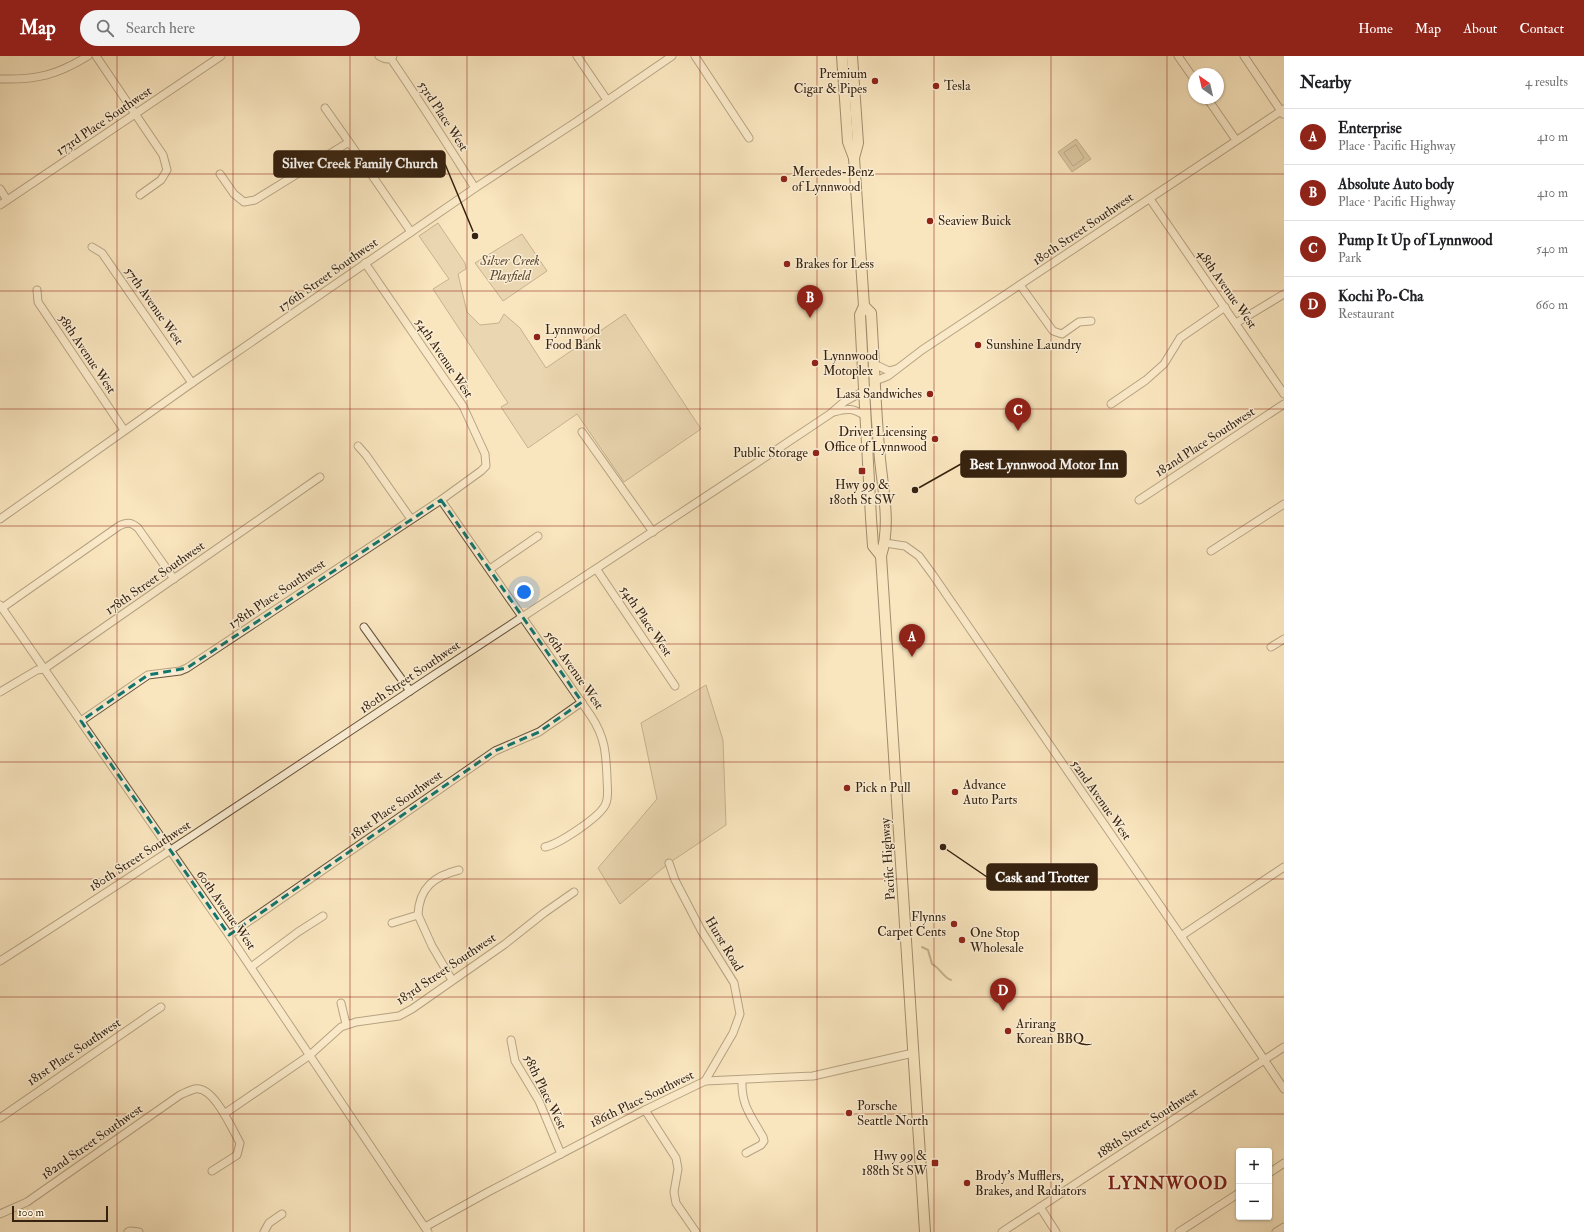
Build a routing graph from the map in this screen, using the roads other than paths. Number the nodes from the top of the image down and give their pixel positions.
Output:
1 (88, 56) edge
2 (96, 56) edge
3 (221, 56) edge
4 (379, 56) edge
5 (577, 56) edge
6 (672, 56) edge
7 (695, 56) edge
8 (842, 56) edge
9 (852, 56) edge
10 (1178, 56) edge
11 (1244, 56) edge
12 (392, 57) edge
13 (1188, 70) edge
14 (0, 79) edge
15 (844, 84) junction
16 (607, 100) junction
17 (1211, 104) edge
18 (324, 108) dead end
19 (1283, 112) edge
20 (135, 114) junction
21 (857, 126) junction
22 (749, 138) dead end
23 (1236, 140) junction
24 (349, 142) junction
25 (854, 158) junction
26 (220, 174) dead end
27 (474, 188) junction
28 (0, 189) edge
29 (140, 195) dead end
30 (1150, 199) junction
31 (8, 200) junction
32 (0, 205) edge
33 (411, 232) junction
34 (92, 247) dead end
35 (365, 263) junction
36 (1020, 285) junction
37 (36, 290) dead end
38 (1284, 294) edge
39 (864, 306) junction
40 (1225, 307) junction
41 (1091, 321) dead end
42 (1236, 322) junction
43 (862, 351) junction
44 (874, 364) junction
45 (896, 369) junction
46 (875, 380) junction
47 (192, 382) junction
48 (864, 391) junction
49 (1284, 394) edge
50 (1111, 404) dead end
51 (1284, 404) edge
52 (832, 412) junction
53 (865, 416) junction
54 (124, 430) junction
55 (582, 432) dead end
56 (878, 442) junction
57 (358, 446) dead end
58 (481, 472) joint
59 (320, 477) dead end
60 (441, 500) junction
61 (1139, 500) dead end
62 (1284, 504) edge
63 (0, 518) edge
64 (411, 519) junction
65 (871, 523) junction
66 (653, 532) junction
67 (538, 536) dead end
68 (885, 543) junction
69 (1211, 552) dead end
70 (881, 556) junction
71 (490, 569) junction
72 (597, 570) junction
73 (174, 579) junction
74 (1, 607) edge
75 (523, 617) junction
76 (364, 627) dead end
77 (1284, 639) edge
78 (1271, 647) dead end
79 (44, 669) junction
80 (675, 686) dead end
81 (410, 691) junction
82 (0, 692) edge
83 (582, 702) junction
84 (81, 721) junction
85 (545, 847) dead end
86 (170, 851) junction
87 (669, 863) dead end
88 (1284, 867) edge
89 (459, 870) dead end
90 (574, 892) dead end
91 (418, 915) junction
92 (323, 916) dead end
93 (392, 923) dead end
94 (229, 935) junction
95 (1181, 936) junction
96 (0, 961) edge
97 (251, 967) junction
98 (452, 980) junction
99 (341, 1003) dead end
100 (162, 1007) dead end
101 (346, 1024) junction
102 (511, 1040) dead end
103 (1284, 1047) edge
104 (913, 1053) junction
105 (310, 1056) junction
106 (1264, 1060) junction
107 (742, 1080) junction
108 (705, 1081) junction
109 (1284, 1089) edge
110 (645, 1110) junction
111 (224, 1114) junction
112 (0, 1118) edge
113 (746, 1153) dead end
114 (561, 1154) junction
115 (1284, 1163) edge
116 (212, 1171) dead end
117 (1272, 1171) edge
118 (1236, 1195) edge
119 (1040, 1208) junction
120 (0, 1214) edge
121 (282, 1214) dead end
122 (1284, 1227) edge
123 (427, 1229) edge
124 (129, 1231) edge
125 (139, 1232) edge
126 (264, 1232) edge
127 (696, 1232) edge
128 (925, 1232) edge
129 (1002, 1232) edge
130 (1056, 1232) edge
131 (1179, 1232) edge
132 (1276, 1232) edge

1 - 14 street
2 - 20 street
3 - 20 street, 173rd Place Southwest
4 - 12 street, 53rd Place West
5 - 16 street
6 - 16 street, 176th Street Southwest
7 - 22 street
8 - 15 highway, Pacific Highway
9 - 21 highway, Pacific Highway
10 - 13 street
11 - 19 street
12 - 27 street, 53rd Place West
15 - 21 highway
15 - 25 highway, Pacific Highway
16 - 27 street, 176th Street Southwest
17 - 23 street
18 - 24 street
19 - 23 street, 180th Street Southwest
20 - 29 street
20 - 31 street, 173rd Place Southwest
21 - 25 highway, Pacific Highway
23 - 30 street, 180th Street Southwest
24 - 26 street
24 - 33 street
25 - 39 highway, Pacific Highway
27 - 33 street, 176th Street Southwest
28 - 31 street
30 - 36 street, 180th Street Southwest
30 - 40 street, 48th Avenue West
31 - 32 street, 173rd Place Southwest
33 - 35 street, 176th Street Southwest
34 - 47 street, 57th Avenue West
35 - 47 street, 176th Street Southwest
35 - 58 street, 54th Avenue West
36 - 41 street
36 - 45 street, 180th Street Southwest
37 - 54 street, 58th Avenue West
38 - 42 street
39 - 43 highway, Pacific Highway
39 - 44 highway, Pacific Highway
40 - 42 street, 48th Avenue West
40 - 50 street
42 - 49 street, 48th Avenue West
43 - 46 highway
43 - 48 highway, Pacific Highway
44 - 45 street
44 - 46 highway, Pacific Highway
45 - 46 street, 180th Street Southwest
46 - 56 highway, Pacific Highway
47 - 54 street, 176th Street Southwest
48 - 52 street, 180th Street Southwest
48 - 53 highway, Pacific Highway
48 - 56 highway
51 - 61 street, 182nd Place Southwest
52 - 53 street
52 - 66 street, 180th Street Southwest
53 - 65 highway, Pacific Highway
54 - 63 street, 176th Street Southwest
55 - 66 street
56 - 68 highway, Pacific Highway
57 - 64 street
58 - 60 street, 178th Place Southwest
59 - 73 street, 178th Street Southwest
60 - 64 street, 178th Place Southwest
60 - 71 street, 56th Avenue West
62 - 69 street
64 - 84 street, 178th Place Southwest
65 - 68 highway
65 - 70 highway, Pacific Highway
66 - 72 street, 180th Street Southwest
67 - 71 street
68 - 70 highway, Pacific Highway
68 - 95 street, 52nd Avenue West
70 - 104 highway, Pacific Highway
71 - 75 street, 56th Avenue West
72 - 75 street, 180th Street Southwest
72 - 80 street, 54th Place West
73 - 74 street
73 - 79 street, 178th Street Southwest
74 - 79 street, 60th Avenue West
75 - 81 street, 180th Street Southwest
75 - 83 street, 56th Avenue West
76 - 81 street
77 - 78 street
79 - 82 street, 178th Street Southwest
79 - 84 street, 60th Avenue West
81 - 86 street, 180th Street Southwest
83 - 85 street, 56th Avenue West
83 - 94 street, 181st Place Southwest
84 - 86 street, 60th Avenue West
86 - 94 street, 60th Avenue West
86 - 96 street, 180th Street Southwest
87 - 108 street, Hurst Road
88 - 95 street
89 - 91 street
90 - 98 street, 183rd Street Southwest
91 - 93 street
91 - 98 street
92 - 97 street
94 - 97 street, 60th Avenue West
95 - 106 street, 52nd Avenue West
97 - 105 street, 60th Avenue West
98 - 101 street, 183rd Street Southwest
99 - 101 street
100 - 112 street, 181st Place Southwest
101 - 105 street, 183rd Street Southwest
102 - 114 street, 58th Place West
103 - 106 street, 188th Street Southwest
104 - 107 street, 186th Place Southwest
104 - 128 highway, Pacific Highway
105 - 111 street, 183rd Street Southwest
105 - 123 street, 60th Avenue West
106 - 109 street, 52nd Avenue West
106 - 119 street, 188th Street Southwest
107 - 108 street, 186th Place Southwest
107 - 113 street
108 - 110 street, 186th Place Southwest
110 - 114 street, 186th Place Southwest
110 - 127 street
111 - 116 street
111 - 120 street, 182nd Street Southwest
114 - 123 street, 186th Place Southwest
115 - 117 street
118 - 131 street
119 - 129 street, 188th Street Southwest
119 - 130 street
121 - 126 street
122 - 132 street
124 - 125 street

